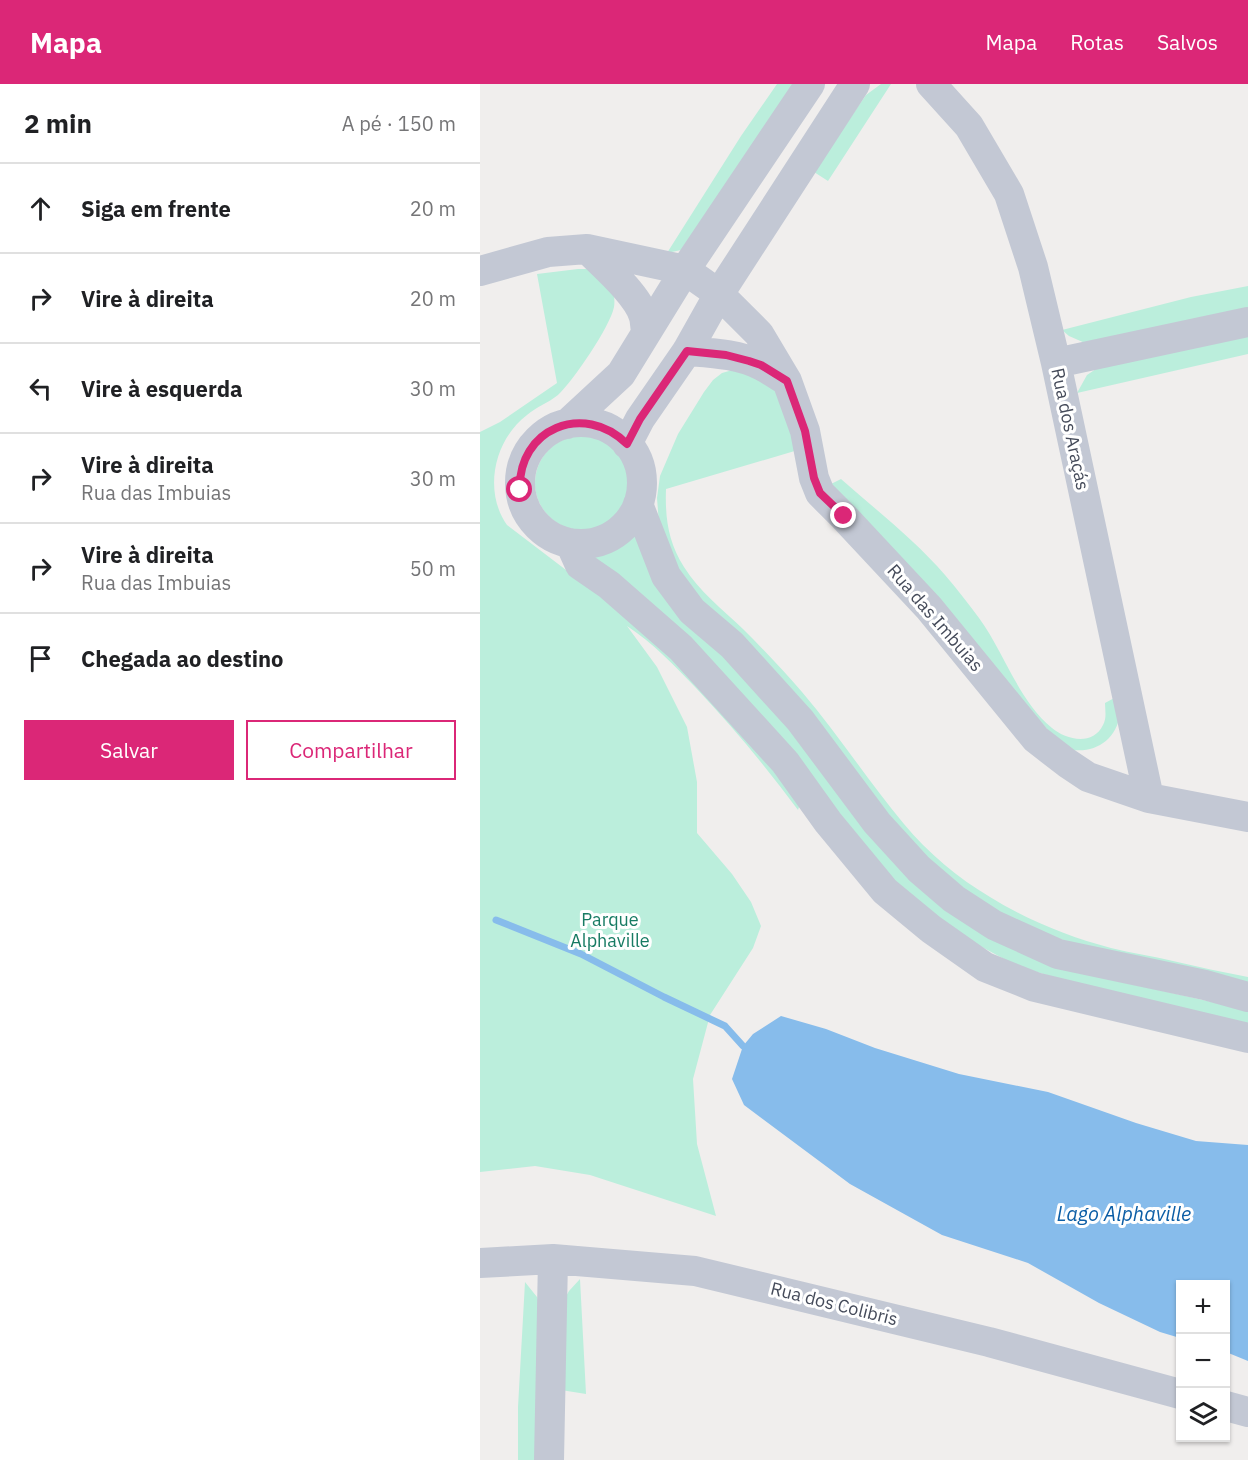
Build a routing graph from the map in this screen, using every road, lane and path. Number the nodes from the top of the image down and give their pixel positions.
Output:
1 (810, 84) edge
2 (855, 84) edge
3 (931, 84) edge
4 (587, 249) junction
5 (685, 270) junction
6 (480, 271) edge
7 (719, 294) junction
8 (1248, 322) edge
9 (646, 331) junction
10 (687, 351) junction
11 (1056, 363) junction
12 (787, 381) junction
13 (567, 424) junction
14 (627, 444) junction
15 (638, 504) junction
16 (570, 543) junction
17 (1149, 798) junction
18 (1248, 817) edge
19 (1248, 997) edge
20 (1248, 1038) edge
21 (554, 1259) junction
22 (480, 1263) edge
23 (1176, 1393) edge
24 (1230, 1407) edge
25 (1248, 1413) edge
26 (549, 1460) edge

1 - 5 street
2 - 7 street
3 - 11 street, Rua dos Araçás
4 - 5 street
4 - 6 street
4 - 9 street
5 - 7 street, Rua das Imbuias
5 - 9 street
7 - 10 street
7 - 12 street, Rua das Imbuias
8 - 11 street
9 - 13 street
10 - 12 street
10 - 14 street
11 - 17 street, Rua dos Araçás
12 - 17 street, Rua das Imbuias
13 - 14 street
13 - 16 street
14 - 15 street
15 - 16 street
15 - 19 street
16 - 20 street
17 - 18 street, Rua das Imbuias
21 - 22 street, Rua dos Colibris
21 - 23 street, Rua dos Colibris
21 - 26 street
24 - 25 street

